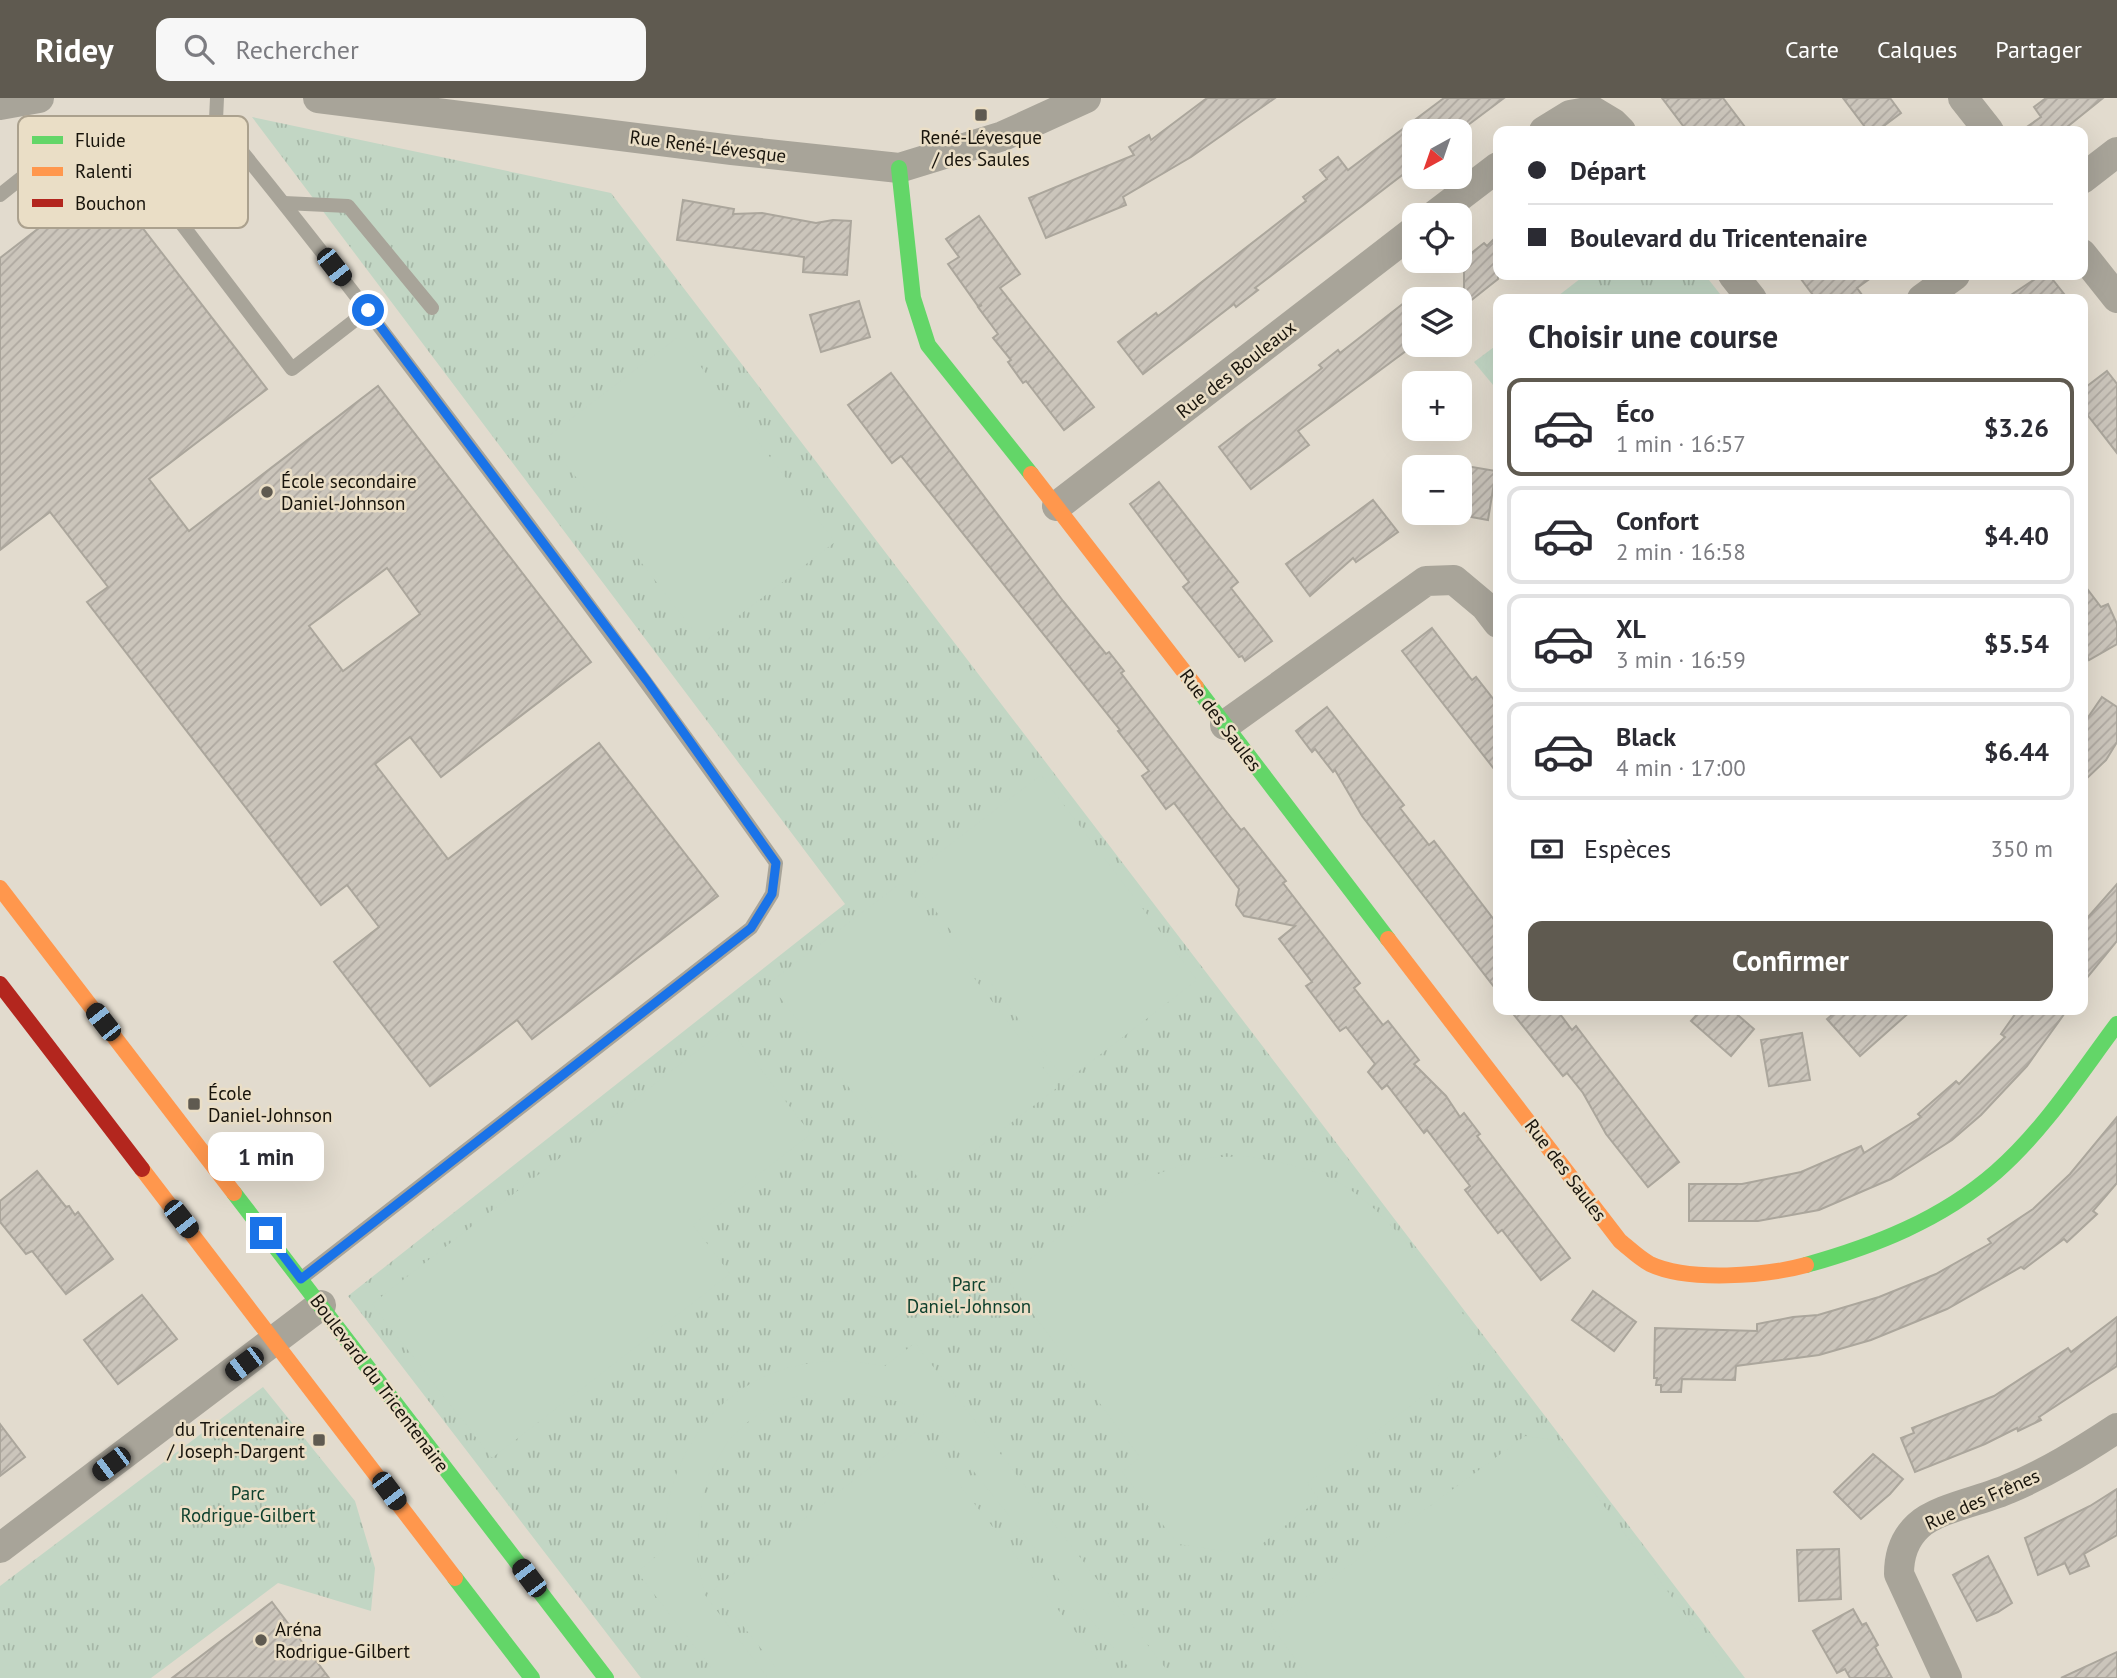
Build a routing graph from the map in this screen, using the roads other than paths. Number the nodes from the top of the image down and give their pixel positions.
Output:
1 (39, 98) edge
2 (217, 98) edge
3 (318, 98) edge
4 (1086, 98) edge
5 (1963, 98) edge
6 (0, 105) edge
7 (216, 116) edge
8 (1552, 126) edge
9 (1615, 126) edge
10 (1985, 126) edge
11 (2117, 152) edge
12 (248, 159) edge
13 (898, 168) junction
14 (1493, 171) edge
15 (2088, 174) edge
16 (18, 181) edge
17 (0, 195) edge
18 (284, 202) junction
19 (1451, 203) edge
20 (186, 228) edge
21 (1402, 241) edge
22 (2088, 262) edge
23 (1737, 280) edge
24 (1948, 280) edge
25 (1748, 294) edge
26 (1929, 294) edge
27 (2117, 298) edge
28 (432, 308) dead end
29 (368, 310) junction
30 (1057, 506) junction
31 (1493, 616) edge
32 (1225, 724) junction
33 (0, 888) edge
34 (0, 984) edge
35 (2117, 1024) edge
36 (301, 1279) junction
37 (321, 1305) junction
38 (275, 1341) junction
39 (2117, 1428) edge
40 (0, 1548) edge
41 (532, 1678) edge
42 (606, 1678) edge
43 (1947, 1678) edge

1 - 6 street
2 - 7 lane
3 - 13 street, Rue René-Lévesque
4 - 13 street, Rue René-Lévesque
5 - 10 street
8 - 9 street
11 - 15 street
12 - 18 lane
13 - 30 street, Rue des Saules
14 - 19 street
16 - 17 lane
18 - 28 lane
18 - 29 lane
20 - 29 lane
21 - 30 street, Rue des Bouleaux
22 - 27 street
23 - 25 street
24 - 26 street
29 - 36 lane
30 - 32 street, Rue des Saules
31 - 32 street
32 - 35 street, Rue des Saules
33 - 36 street, Boulevard du Tricentenaire
34 - 38 street
36 - 37 street, Boulevard du Tricentenaire
37 - 38 street
37 - 42 street, Boulevard du Tricentenaire
38 - 40 street
38 - 41 street
39 - 43 street, Rue des Frênes

